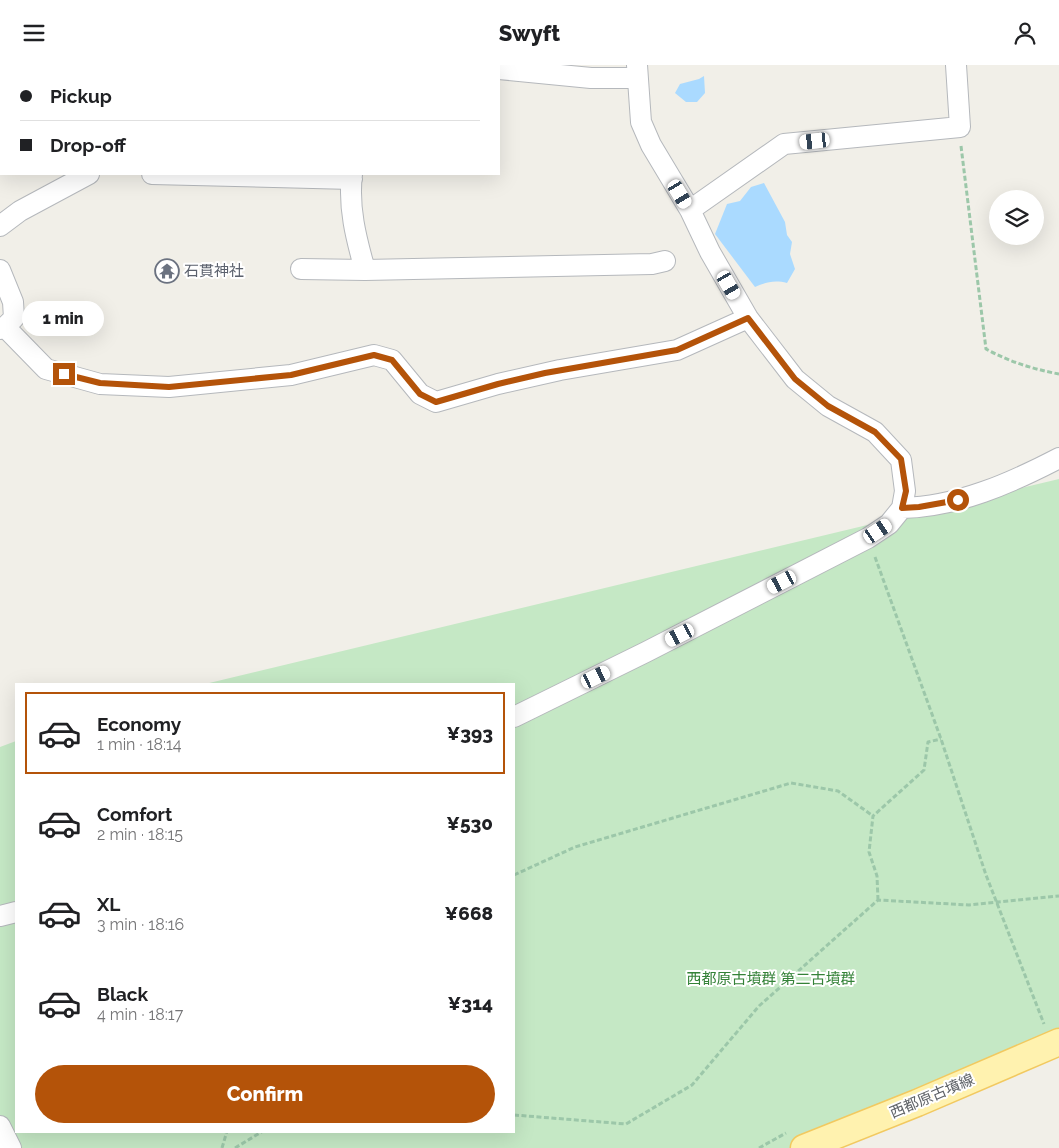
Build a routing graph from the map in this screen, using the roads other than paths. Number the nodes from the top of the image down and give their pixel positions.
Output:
1 (956, 65) edge
2 (500, 69) edge
3 (636, 72) edge
4 (87, 175) edge
5 (252, 175) edge
6 (352, 176) edge
7 (690, 210) junction
8 (0, 226) edge
9 (666, 261) dead end
10 (301, 269) dead end
11 (0, 270) edge
12 (365, 270) junction
13 (748, 318) junction
14 (3, 328) edge
15 (1059, 458) edge
16 (902, 508) junction
17 (515, 717) edge
18 (15, 912) edge
19 (0, 916) edge
20 (1055, 1043) edge
21 (0, 1126) edge
22 (11, 1148) edge
23 (804, 1148) edge

1 - 7 street
2 - 3 street
3 - 7 street
4 - 8 street
5 - 6 street
6 - 12 street
7 - 13 street
9 - 12 street
10 - 12 street
11 - 14 street
13 - 14 street
13 - 16 street
15 - 16 street
16 - 17 street
18 - 19 street
20 - 23 main road, 西都原古墳線
21 - 22 street

